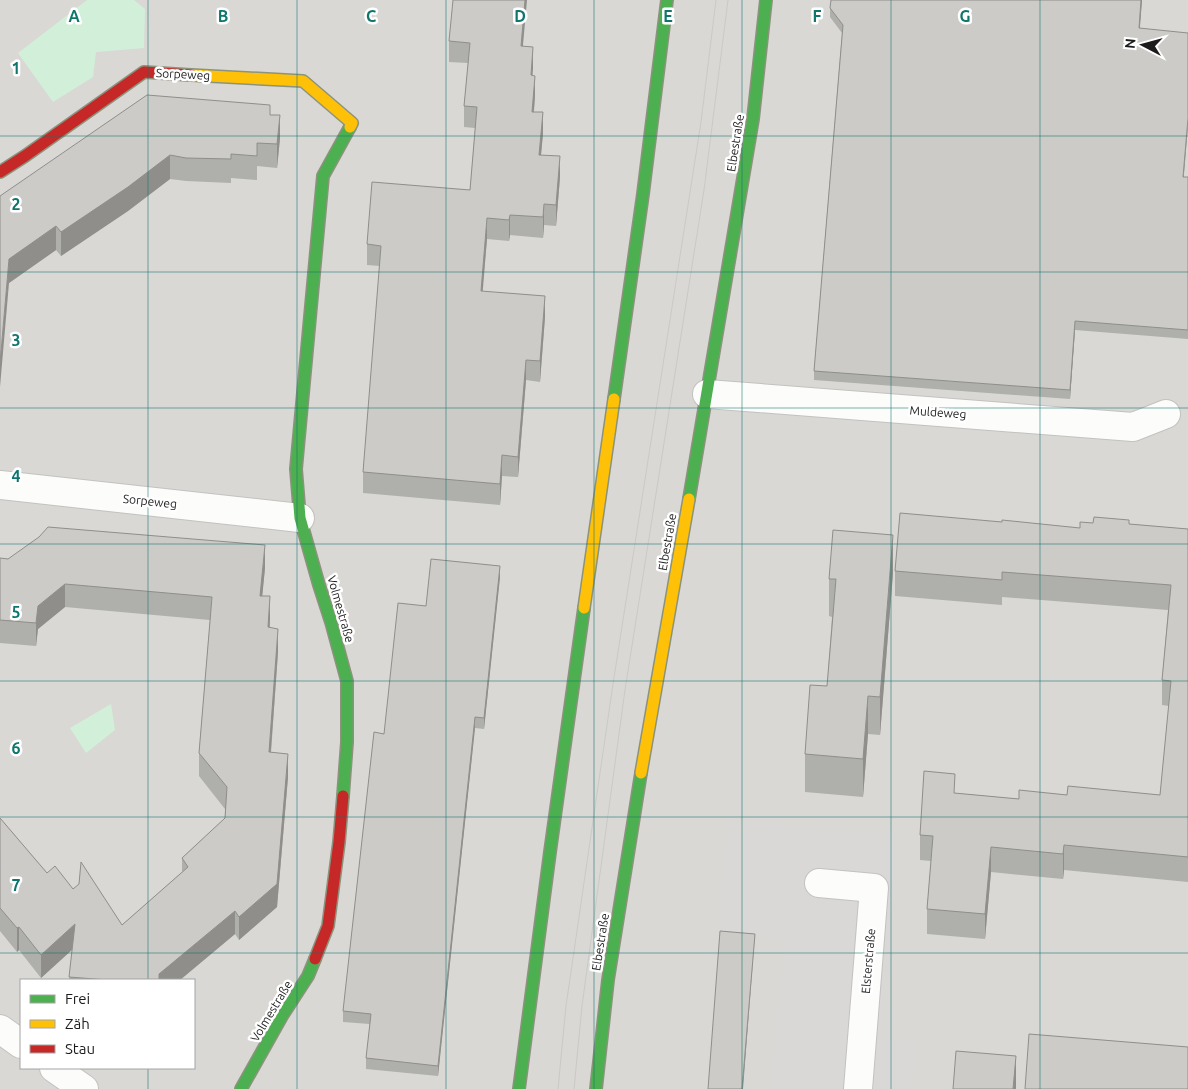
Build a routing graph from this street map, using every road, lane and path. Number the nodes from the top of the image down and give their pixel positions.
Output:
1 (667, 0) edge
2 (766, 0) edge
3 (352, 123) joint
4 (0, 172) edge
5 (707, 394) junction
6 (1166, 414) dead end
7 (0, 485) edge
8 (300, 518) junction
9 (819, 883) dead end
10 (0, 1030) edge
11 (20, 1043) edge
12 (55, 1069) edge
13 (84, 1089) edge
14 (241, 1089) edge
15 (519, 1089) edge
16 (596, 1089) edge
17 (858, 1089) edge

1 - 15 street
2 - 5 street, Elbestraße
3 - 4 street, Sorpeweg
3 - 8 street, Volmestraße
5 - 6 street, Muldeweg
5 - 16 street, Elbestraße
7 - 8 street, Sorpeweg
8 - 14 street, Volmestraße
9 - 17 street, Elsterstraße
10 - 11 street
12 - 13 street

